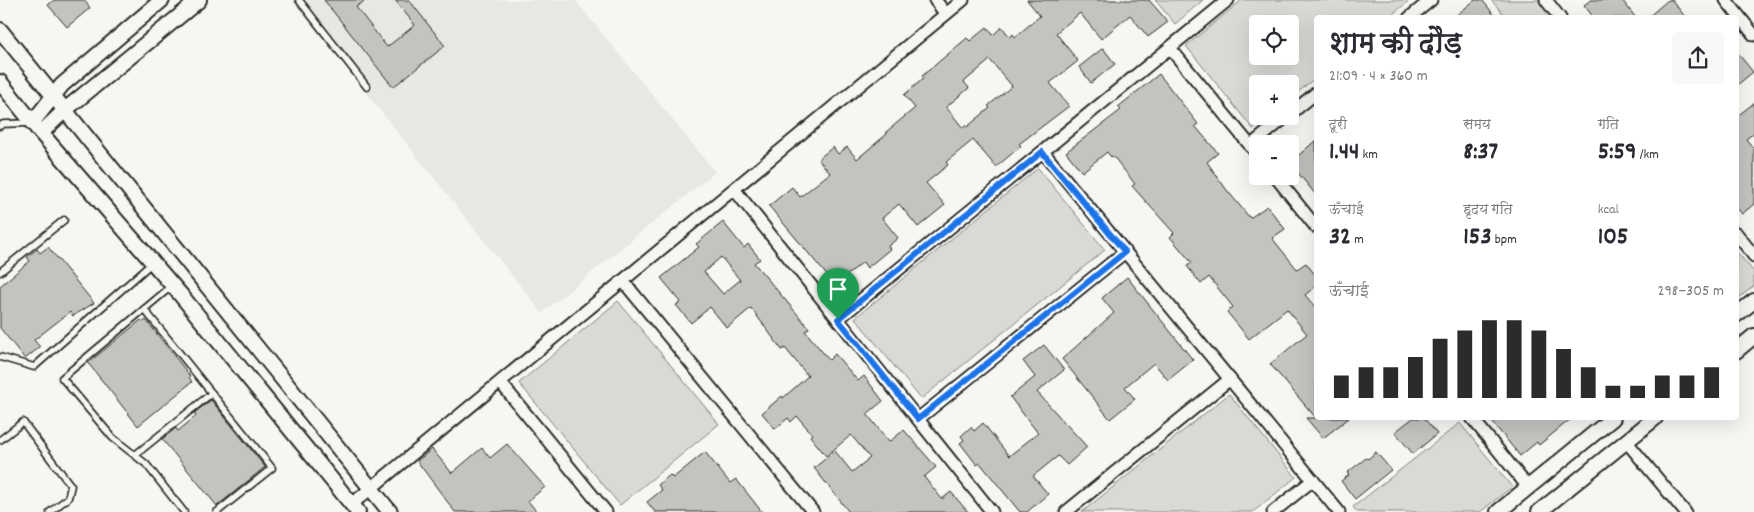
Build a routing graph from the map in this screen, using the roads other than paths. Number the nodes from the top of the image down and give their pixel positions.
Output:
1 (162, 0) edge
2 (199, 0) edge
3 (299, 0) edge
4 (935, 0) edge
5 (963, 0) edge
6 (1228, 0) edge
7 (1431, 0) edge
8 (1546, 0) edge
9 (1726, 0) edge
10 (946, 14) junction
11 (1413, 15) edge
12 (1558, 15) edge
13 (1738, 15) edge
14 (1739, 16) edge
15 (0, 30) edge
16 (1754, 35) edge
17 (1170, 48) junction
18 (2, 87) edge
19 (367, 87) dead end
20 (52, 95) junction
21 (1314, 95) edge
22 (1299, 107) edge
23 (65, 110) junction
24 (1279, 125) edge
25 (0, 126) edge
26 (36, 128) junction
27 (1269, 135) edge
28 (1249, 144) edge
29 (1042, 152) junction
30 (1282, 185) edge
31 (734, 189) junction
32 (64, 220) dead end
33 (1314, 225) edge
34 (1739, 237) edge
35 (1125, 252) junction
36 (1754, 256) edge
37 (153, 263) junction
38 (0, 272) edge
39 (623, 281) junction
40 (172, 285) junction
41 (1754, 300) edge
42 (144, 309) junction
43 (1739, 312) edge
44 (838, 319) junction
45 (1754, 336) edge
46 (1739, 348) edge
47 (0, 357) edge
48 (1230, 379) junction
49 (500, 382) junction
50 (212, 393) junction
51 (918, 419) junction
52 (1474, 420) edge
53 (1610, 420) edge
54 (1652, 420) edge
55 (0, 440) edge
56 (1626, 441) junction
57 (134, 455) junction
58 (1313, 480) junction
59 (1528, 487) junction
60 (371, 488) junction
61 (355, 508) edge
62 (50, 512) edge
63 (184, 512) edge
64 (217, 512) edge
65 (390, 512) edge
66 (606, 512) edge
67 (813, 512) edge
68 (992, 512) edge
69 (1066, 512) edge
70 (1273, 512) edge
71 (1339, 512) edge
72 (1498, 512) edge
73 (1539, 512) edge
74 (1686, 512) edge

1 - 20 street
2 - 23 street
3 - 19 lane
4 - 10 street
5 - 10 street
6 - 17 street
7 - 11 street
8 - 12 street
9 - 13 street
10 - 31 street
14 - 16 street
15 - 20 street
17 - 28 street
17 - 29 street
18 - 26 street
20 - 23 street
20 - 26 street
21 - 22 street
23 - 26 street
23 - 60 street
24 - 27 street
25 - 26 lane
26 - 37 street
29 - 35 street
29 - 44 street
30 - 33 street
31 - 39 street
31 - 44 street
32 - 38 lane
34 - 36 street
35 - 48 street
35 - 51 street
37 - 40 street
37 - 47 lane
39 - 49 street
39 - 67 street
40 - 42 lane
40 - 61 street
41 - 43 street
42 - 50 lane
42 - 57 lane
44 - 51 street
45 - 46 street
48 - 58 street
48 - 69 street
49 - 60 street
49 - 66 street
50 - 57 lane
50 - 64 lane
51 - 68 street
52 - 59 street
53 - 59 street
54 - 56 street
55 - 62 lane
56 - 73 street
56 - 74 street
57 - 63 lane
58 - 70 street
58 - 71 street
59 - 72 street
60 - 61 street
60 - 65 street

